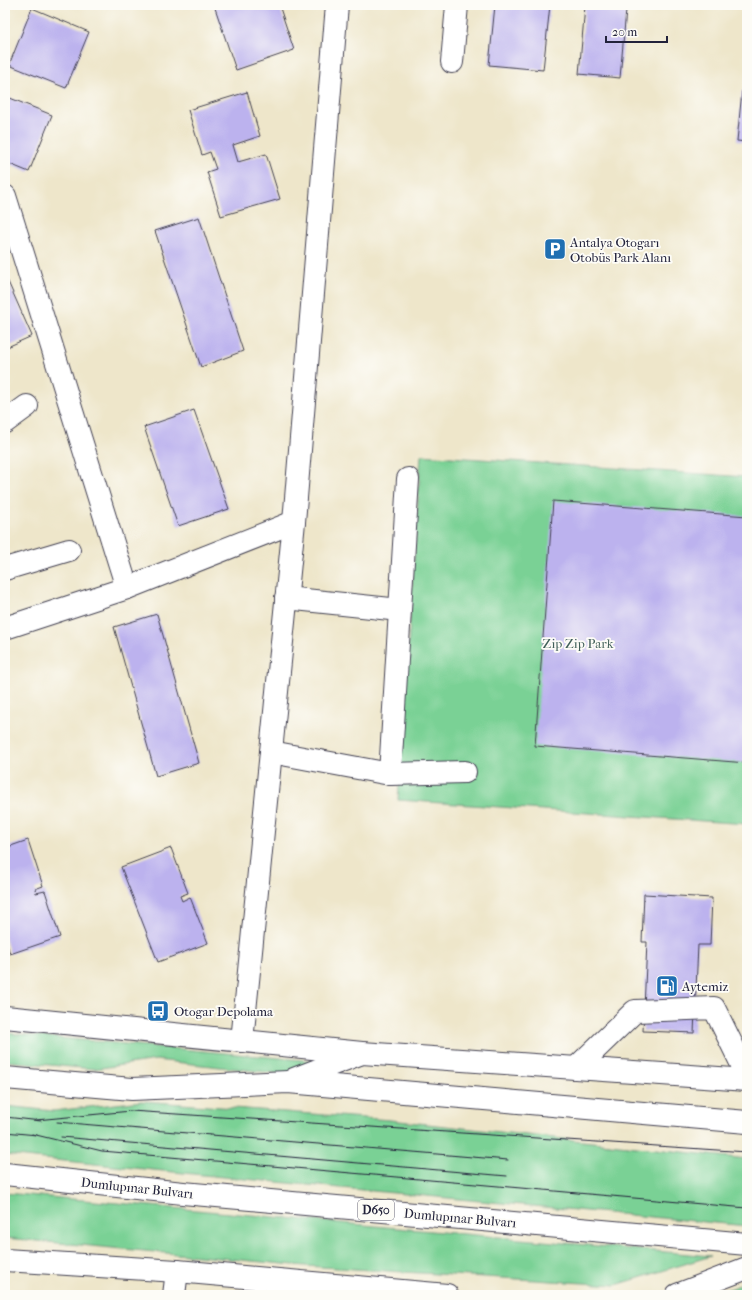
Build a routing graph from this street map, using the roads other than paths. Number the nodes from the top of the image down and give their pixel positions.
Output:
1 (337, 5) edge
2 (457, 5) edge
3 (452, 62) dead end
4 (5, 196) edge
5 (27, 406) dead end
6 (5, 422) edge
7 (408, 479) dead end
8 (294, 522) junction
9 (69, 550) dead end
10 (5, 569) edge
11 (127, 588) junction
12 (286, 598) junction
13 (400, 610) junction
14 (5, 628) edge
15 (271, 752) junction
16 (465, 772) dead end
17 (390, 774) junction
18 (5, 1017) edge
19 (242, 1041) junction
20 (362, 1053) junction
21 (576, 1068) junction
22 (747, 1075) edge
23 (5, 1078) edge
24 (747, 1080) edge
25 (288, 1082) junction
26 (747, 1122) edge
27 (5, 1174) edge
28 (747, 1244) edge
29 (5, 1260) edge
30 (747, 1268) edge
31 (177, 1271) junction
32 (363, 1291) edge
33 (174, 1295) edge
34 (447, 1295) edge
35 (677, 1295) edge

1 - 8 main road
2 - 3 main road
4 - 11 main road
5 - 6 main road
7 - 13 main road
8 - 11 main road
8 - 12 main road
9 - 10 main road
11 - 14 main road
12 - 13 main road
12 - 15 main road
13 - 17 main road
15 - 17 main road
15 - 19 main road
16 - 17 main road
18 - 19 main road
19 - 20 main road
20 - 21 main road
20 - 25 main road
21 - 22 main road
21 - 24 main road
23 - 25 main road
25 - 26 main road
27 - 28 main road, Dumlupınar Bulvarı / D650
29 - 31 main road
30 - 35 main road
31 - 32 main road
31 - 33 main road
32 - 34 main road

